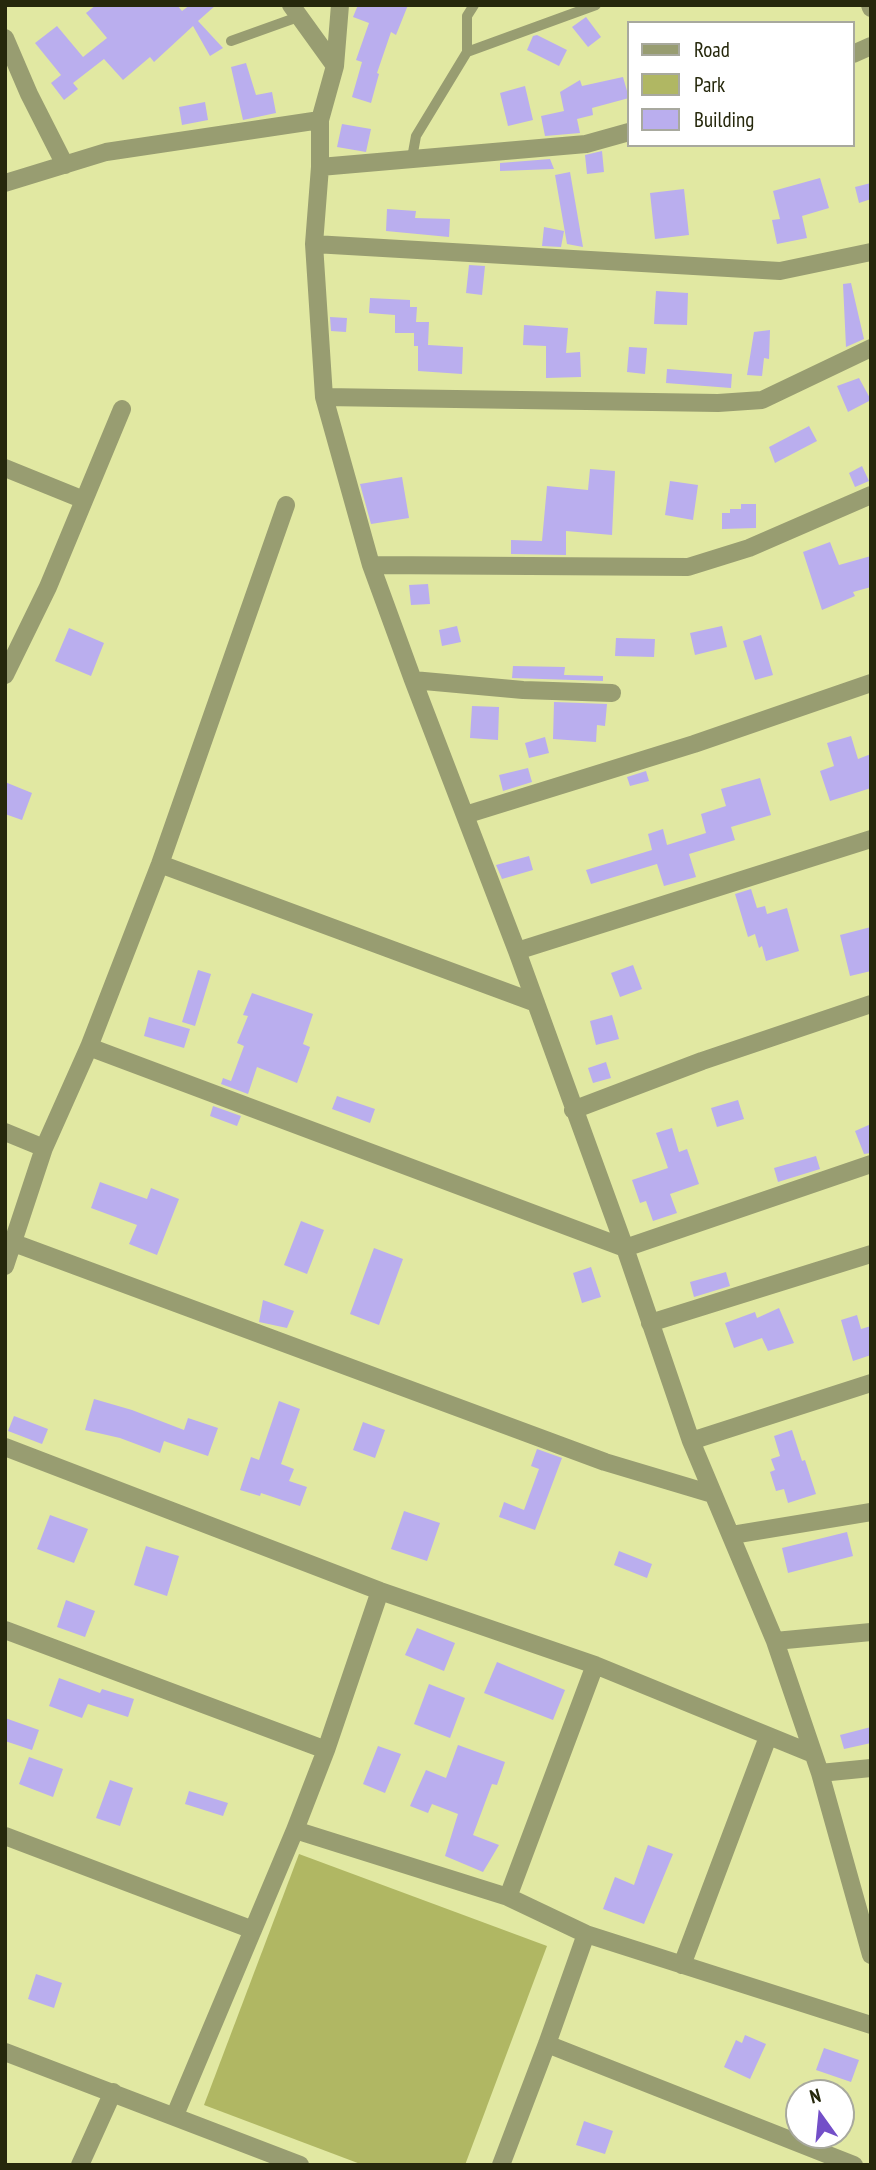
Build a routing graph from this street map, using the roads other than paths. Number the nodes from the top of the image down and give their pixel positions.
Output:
1 (340, 5) edge
2 (474, 5) edge
3 (596, 5) edge
4 (295, 11) edge
5 (5, 38) edge
6 (230, 41) dead end
7 (467, 52) junction
8 (335, 66) junction
9 (320, 120) junction
10 (628, 132) edge
11 (412, 159) junction
12 (65, 165) junction
13 (320, 167) junction
14 (5, 183) edge
15 (314, 244) junction
16 (871, 252) edge
17 (871, 348) edge
18 (324, 397) junction
19 (122, 410) dead end
20 (5, 468) edge
21 (871, 495) edge
22 (84, 499) junction
23 (286, 505) dead end
24 (371, 565) junction
25 (5, 675) edge
26 (413, 680) junction
27 (871, 684) edge
28 (612, 693) dead end
29 (466, 815) junction
30 (871, 839) edge
31 (160, 864) junction
32 (517, 951) junction
33 (536, 1003) junction
34 (871, 1004) edge
35 (89, 1047) junction
36 (573, 1110) junction
37 (5, 1132) edge
38 (44, 1148) junction
39 (871, 1164) edge
40 (14, 1243) junction
41 (625, 1248) junction
42 (871, 1254) edge
43 (5, 1266) edge
44 (650, 1323) junction
45 (871, 1383) edge
46 (691, 1441) junction
47 (5, 1447) edge
48 (712, 1494) junction
49 (871, 1512) edge
50 (732, 1535) junction
51 (380, 1591) junction
52 (5, 1630) edge
53 (871, 1632) edge
54 (775, 1642) junction
55 (595, 1665) junction
56 (768, 1737) junction
57 (326, 1750) junction
58 (813, 1754) junction
59 (871, 1768) edge
60 (820, 1773) junction
61 (295, 1830) junction
62 (5, 1836) edge
63 (508, 1897) junction
64 (863, 1903) edge
65 (253, 1930) junction
66 (586, 1934) junction
67 (871, 1955) edge
68 (682, 1965) junction
69 (871, 2025) edge
70 (547, 2044) junction
71 (5, 2052) edge
72 (113, 2092) junction
73 (175, 2115) junction
74 (80, 2165) edge
75 (300, 2165) edge
76 (501, 2165) edge
77 (854, 2165) edge

1 - 8 street
2 - 7 lane
3 - 7 lane
4 - 6 lane
4 - 8 street
5 - 12 street
7 - 11 lane
8 - 9 street
9 - 12 street
9 - 13 street
10 - 11 street
11 - 13 street
12 - 14 street
13 - 15 street
15 - 16 street
15 - 18 street
17 - 18 street
18 - 24 street
19 - 22 street
20 - 22 street
21 - 24 street
22 - 25 street
23 - 31 street
24 - 26 street
26 - 28 street
26 - 29 street
27 - 29 street
29 - 32 street
30 - 32 street
31 - 33 street
31 - 35 street
32 - 33 street
33 - 36 street
34 - 36 street
35 - 38 street
35 - 41 street
36 - 41 street
37 - 38 street
38 - 40 street
39 - 41 street
40 - 43 street
40 - 48 street
41 - 44 street
42 - 44 street
44 - 46 street
45 - 46 street
46 - 48 street
47 - 51 street
48 - 50 street
49 - 50 street
50 - 54 street
51 - 55 street
51 - 57 street
52 - 57 street
53 - 54 street
54 - 58 street
55 - 56 street
55 - 63 street
56 - 58 street
56 - 68 street
57 - 61 street
58 - 60 street
59 - 60 street
60 - 64 street
61 - 63 street
61 - 65 street
62 - 65 street
63 - 66 street
64 - 67 street
65 - 73 street
66 - 68 street
66 - 70 street
68 - 69 street
70 - 76 street
70 - 77 street
71 - 72 street
72 - 73 street
72 - 74 street
73 - 75 street

